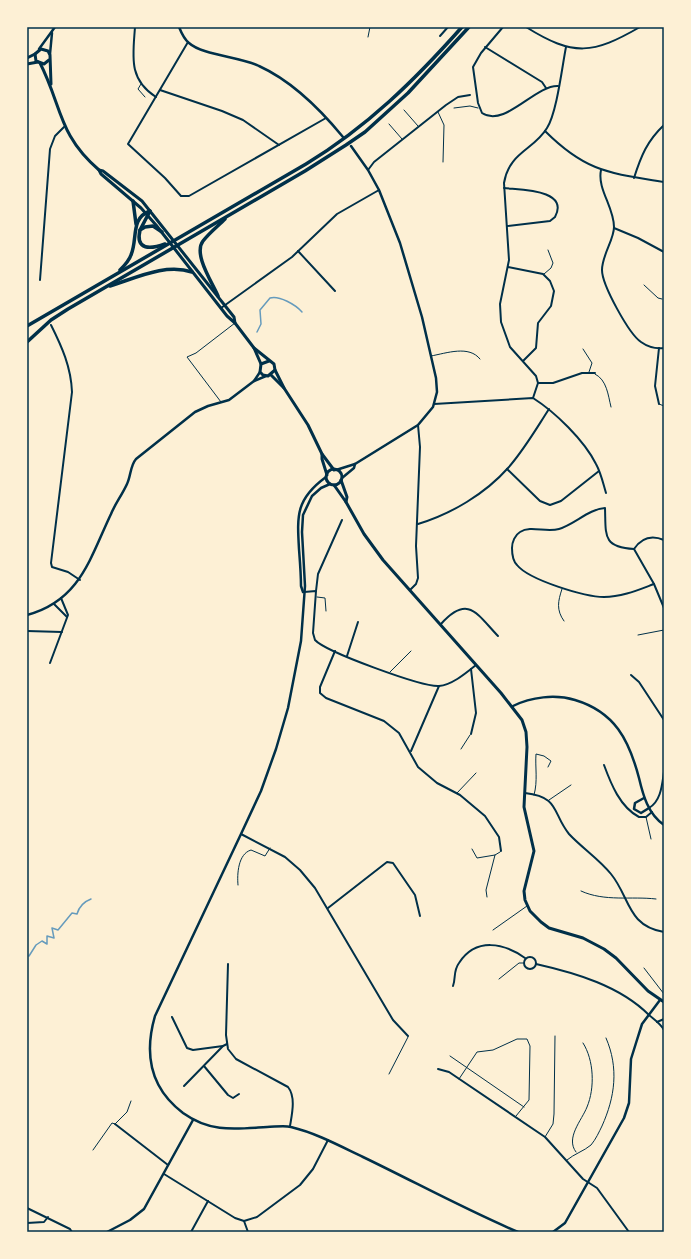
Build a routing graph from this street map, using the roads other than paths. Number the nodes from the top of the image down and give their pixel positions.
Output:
1 (55, 27) edge
2 (135, 27) edge
3 (179, 27) edge
4 (370, 27) edge
5 (448, 27) edge
6 (462, 27) edge
7 (469, 27) edge
8 (503, 27) edge
9 (526, 27) edge
10 (640, 27) edge
11 (52, 33) junction
12 (368, 36) dead end
13 (440, 36) dead end
14 (188, 42) junction
15 (485, 47) junction
16 (566, 47) junction
17 (38, 50) junction
18 (35, 54) junction
19 (50, 55) junction
20 (27, 58) edge
21 (49, 60) junction
22 (39, 63) junction
23 (27, 64) edge
24 (142, 84) junction
25 (51, 85) junction
26 (558, 86) junction
27 (546, 88) junction
28 (160, 90) junction
29 (470, 94) dead end
30 (156, 96) junction
31 (145, 97) dead end
32 (454, 108) dead end
33 (479, 108) junction
34 (404, 110) dead end
35 (437, 112) junction
36 (327, 118) junction
37 (389, 124) dead end
38 (664, 125) edge
39 (64, 127) junction
40 (418, 127) junction
41 (545, 131) junction
42 (343, 137) dead end
43 (403, 139) junction
44 (279, 145) junction
45 (351, 146) dead end
46 (443, 162) dead end
47 (99, 170) junction
48 (368, 170) junction
49 (601, 170) junction
50 (634, 178) junction
51 (664, 182) edge
52 (504, 188) junction
53 (379, 190) junction
54 (133, 201) junction
55 (150, 211) junction
56 (145, 212) junction
57 (148, 216) junction
58 (227, 216) junction
59 (136, 226) junction
60 (507, 226) junction
61 (614, 228) junction
62 (140, 230) junction
63 (162, 232) junction
64 (159, 247) junction
65 (548, 250) dead end
66 (298, 251) junction
67 (664, 252) edge
68 (508, 267) junction
69 (192, 272) junction
70 (117, 274) junction
71 (544, 274) junction
72 (40, 280) dead end
73 (644, 285) dead end
74 (103, 288) junction
75 (336, 291) dead end
76 (218, 296) junction
77 (662, 299) dead end
78 (225, 305) junction
79 (220, 308) junction
80 (235, 323) junction
81 (50, 325) dead end
82 (27, 326) edge
83 (27, 342) edge
84 (254, 348) junction
85 (659, 348) junction
86 (664, 348) edge
87 (583, 349) dead end
88 (431, 356) junction
89 (480, 359) dead end
90 (269, 361) junction
91 (524, 362) junction
92 (261, 364) junction
93 (275, 370) junction
94 (260, 372) junction
95 (589, 372) junction
96 (594, 373) joint
97 (271, 375) junction
98 (266, 376) junction
99 (254, 381) junction
100 (538, 383) junction
101 (284, 388) junction
102 (534, 398) junction
103 (221, 402) junction
104 (434, 404) junction
105 (659, 404) joint
106 (664, 406) edge
107 (611, 407) dead end
108 (549, 410) junction
109 (418, 425) junction
110 (322, 454) junction
111 (356, 464) junction
112 (507, 469) junction
113 (335, 470) junction
114 (599, 471) junction
115 (326, 476) junction
116 (342, 479) junction
117 (332, 485) junction
118 (606, 493) dead end
119 (346, 502) junction
120 (342, 520) dead end
121 (418, 524) junction
122 (664, 540) edge
123 (634, 549) junction
124 (80, 580) junction
125 (654, 584) junction
126 (562, 588) junction
127 (316, 591) junction
128 (410, 591) junction
129 (303, 592) junction
130 (62, 598) junction
131 (316, 598) junction
132 (54, 604) junction
133 (664, 608) edge
134 (326, 611) dead end
135 (27, 615) edge
136 (67, 617) junction
137 (564, 621) dead end
138 (358, 622) dead end
139 (440, 625) junction
140 (664, 630) edge
141 (27, 631) edge
142 (62, 632) junction
143 (638, 635) dead end
144 (498, 636) dead end
145 (335, 651) junction
146 (411, 651) dead end
147 (347, 656) junction
148 (50, 662) dead end
149 (476, 665) junction
150 (471, 669) junction
151 (389, 673) junction
152 (631, 675) dead end
153 (439, 686) junction
154 (512, 706) junction
155 (664, 720) edge
156 (471, 734) joint
157 (461, 749) dead end
158 (411, 752) junction
159 (604, 765) dead end
160 (548, 767) dead end
161 (664, 772) edge
162 (476, 773) dead end
163 (571, 785) dead end
164 (523, 793) junction
165 (457, 794) junction
166 (534, 795) junction
167 (644, 798) junction
168 (548, 800) junction
169 (649, 808) junction
170 (652, 812) junction
171 (646, 816) junction
172 (664, 825) edge
173 (242, 834) junction
174 (651, 839) dead end
175 (270, 848) junction
176 (472, 849) dead end
177 (501, 852) joint
178 (495, 855) junction
179 (238, 885) dead end
180 (581, 891) dead end
181 (487, 897) dead end
182 (624, 898) junction
183 (656, 899) dead end
184 (527, 905) junction
185 (328, 908) junction
186 (420, 916) dead end
187 (494, 930) dead end
188 (664, 932) edge
189 (525, 958) junction
190 (523, 963) junction
191 (228, 964) dead end
192 (536, 964) junction
193 (644, 968) dead end
194 (499, 980) dead end
195 (453, 986) dead end
196 (664, 994) edge
197 (660, 1000) junction
198 (664, 1001) edge
199 (649, 1014) junction
200 (172, 1017) dead end
201 (664, 1019) edge
202 (657, 1022) junction
203 (664, 1030) edge
204 (408, 1036) joint
205 (554, 1036) dead end
206 (606, 1038) dead end
207 (584, 1043) dead end
208 (227, 1044) junction
209 (222, 1046) junction
210 (450, 1056) dead end
211 (204, 1066) junction
212 (467, 1067) junction
213 (438, 1069) dead end
214 (389, 1074) dead end
215 (459, 1079) junction
216 (184, 1086) dead end
217 (239, 1094) dead end
218 (131, 1101) dead end
219 (524, 1107) junction
220 (516, 1116) junction
221 (193, 1120) junction
222 (115, 1124) junction
223 (290, 1126) junction
224 (544, 1137) junction
225 (328, 1140) junction
226 (93, 1150) dead end
227 (577, 1152) junction
228 (567, 1160) junction
229 (169, 1166) junction
230 (164, 1174) junction
231 (589, 1182) junction
232 (208, 1201) junction
233 (27, 1208) edge
234 (48, 1217) junction
235 (244, 1221) junction
236 (27, 1223) edge
237 (72, 1232) edge
238 (107, 1232) edge
239 (190, 1232) edge
240 (248, 1232) edge
241 (518, 1232) edge
242 (553, 1232) edge
243 (629, 1232) edge

1 - 11 street
2 - 24 street
3 - 14 street
4 - 12 lane
5 - 13 street
6 - 64 highway
7 - 58 highway
8 - 15 street
9 - 16 street
10 - 16 street
11 - 17 street
11 - 19 street
14 - 28 street
14 - 36 street
15 - 27 street
15 - 33 street
16 - 26 street
17 - 18 main road
17 - 19 main road
18 - 20 main road
18 - 22 main road
19 - 21 main road
21 - 22 main road
21 - 25 main road
22 - 23 main road
22 - 25 main road
24 - 30 street
24 - 31 lane
25 - 39 main road
26 - 27 street
26 - 41 street
27 - 33 street
28 - 30 street
28 - 44 street
29 - 35 street
30 - 44 street
32 - 33 lane
34 - 40 lane
35 - 40 street
35 - 46 lane
36 - 42 street
36 - 44 street
37 - 43 lane
38 - 50 street
39 - 47 main road
39 - 72 street
40 - 43 street
41 - 49 street
41 - 52 street
43 - 48 street
45 - 48 street
47 - 54 main road
47 - 55 main road
48 - 53 street
49 - 50 street
49 - 61 street
50 - 51 street
52 - 60 street
52 - 60 street
53 - 66 street
53 - 88 street
54 - 56 main road
54 - 59 highway
55 - 56 highway
55 - 57 highway
55 - 76 main road
56 - 57 main road
56 - 59 highway
57 - 62 highway
57 - 63 main road
58 - 74 highway
58 - 76 highway
59 - 70 highway
60 - 68 street
61 - 67 street
61 - 85 street
62 - 63 highway
62 - 64 highway
63 - 69 main road
64 - 70 highway
65 - 71 lane
66 - 75 street
66 - 78 street
68 - 71 street
68 - 91 street
69 - 74 highway
69 - 79 main road
70 - 82 highway
71 - 91 street
73 - 77 lane
74 - 83 highway
76 - 78 main road
78 - 79 street
78 - 80 main road
79 - 80 main road
80 - 84 main road
80 - 103 lane
81 - 124 street
84 - 90 main road
84 - 92 main road
85 - 86 street
85 - 105 street
87 - 95 lane
88 - 89 lane
88 - 104 street
90 - 92 main road
90 - 93 main road
91 - 100 street
92 - 94 main road
93 - 97 main road
93 - 101 main road
94 - 98 main road
94 - 99 street
95 - 96 street
95 - 100 street
96 - 107 lane
97 - 98 main road
97 - 101 main road
98 - 99 street
99 - 103 street
100 - 102 street
101 - 110 main road
102 - 104 street
102 - 108 street
103 - 124 street
104 - 109 street
105 - 106 lane
108 - 112 street
108 - 114 street
109 - 111 street
109 - 121 street
110 - 113 main road
110 - 115 main road
111 - 113 street
111 - 116 street
112 - 114 street
112 - 121 street
113 - 115 main road
113 - 116 main road
114 - 118 street
115 - 117 main road
115 - 129 street
116 - 117 main road
116 - 119 main road
117 - 119 main road
117 - 129 street
119 - 128 main road
120 - 127 street
121 - 128 street
122 - 123 street
123 - 125 street
123 - 126 street
124 - 130 street
125 - 126 street
125 - 133 street
126 - 137 lane
127 - 129 street
127 - 131 street
128 - 139 main road
129 - 173 street
130 - 132 street
130 - 136 street
131 - 134 lane
131 - 145 street
132 - 135 street
132 - 136 street
136 - 142 street
138 - 147 street
139 - 144 street
139 - 149 main road
140 - 143 lane
141 - 142 street
142 - 148 street
145 - 147 street
145 - 158 street
146 - 151 lane
147 - 151 street
149 - 150 street
149 - 154 main road
150 - 153 street
150 - 156 street
151 - 153 street
152 - 155 street
153 - 158 street
154 - 164 main road
154 - 167 street
156 - 157 lane
158 - 165 street
159 - 171 street
160 - 166 lane
161 - 169 street
162 - 165 lane
163 - 168 lane
164 - 166 street
164 - 184 main road
165 - 177 street
166 - 168 street
167 - 169 street
167 - 169 street
168 - 182 street
169 - 170 street
170 - 171 street
170 - 172 street
171 - 174 lane
173 - 175 street
173 - 221 street
175 - 179 lane
175 - 185 street
176 - 178 lane
177 - 178 lane
178 - 181 lane
180 - 182 lane
182 - 183 lane
182 - 188 street
184 - 187 lane
184 - 197 main road
185 - 186 street
185 - 204 street
189 - 190 street
189 - 192 street
189 - 195 street
190 - 192 street
190 - 194 lane
191 - 208 street
192 - 199 street
193 - 196 lane
197 - 198 main road
197 - 199 street
199 - 202 street
199 - 231 street
200 - 209 street
201 - 202 street
202 - 203 street
204 - 214 lane
205 - 224 lane
206 - 227 lane
207 - 227 lane
208 - 209 street
208 - 223 street
209 - 211 street
210 - 212 lane
211 - 216 street
211 - 217 street
212 - 215 lane
212 - 219 lane
212 - 219 lane
213 - 215 street
215 - 220 street
218 - 222 lane
219 - 220 lane
220 - 224 street
221 - 223 street
221 - 229 street
222 - 226 lane
222 - 229 street
223 - 225 street
224 - 228 street
225 - 235 street
225 - 241 street
227 - 228 lane
228 - 231 street
229 - 230 street
230 - 232 street
230 - 238 street
231 - 242 street
231 - 243 street
232 - 235 street
232 - 239 street
233 - 234 street
234 - 236 street
234 - 237 street
235 - 240 street

